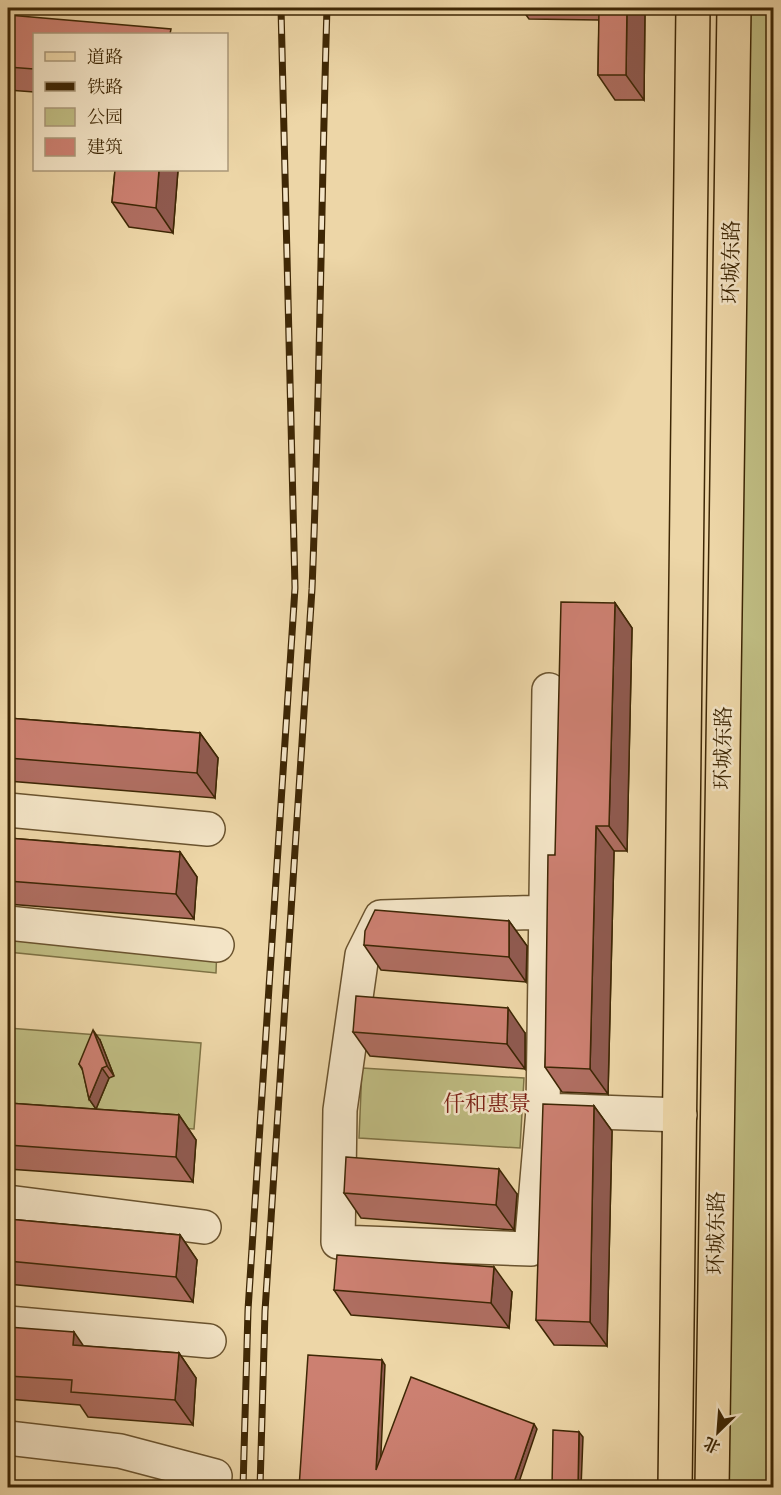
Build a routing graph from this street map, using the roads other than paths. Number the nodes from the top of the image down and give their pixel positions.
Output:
1 (693, 8) edge
2 (734, 8) edge
3 (549, 690) dead end
4 (8, 810) edge
5 (208, 829) dead end
6 (546, 912) junction
7 (8, 923) edge
8 (217, 945) dead end
9 (543, 1110) junction
10 (680, 1115) junction
11 (8, 1202) edge
12 (204, 1227) dead end
13 (8, 1323) edge
14 (209, 1341) dead end
15 (8, 1438) edge
16 (215, 1476) dead end
17 (675, 1488) edge
18 (712, 1488) edge

1 - 10 main road, 环城东路
2 - 18 main road, 环城东路
3 - 6 lane
4 - 5 lane
6 - 9 lane
6 - 9 lane
7 - 8 lane
9 - 10 lane
10 - 17 main road, 环城东路
11 - 12 lane
13 - 14 lane
15 - 16 lane

